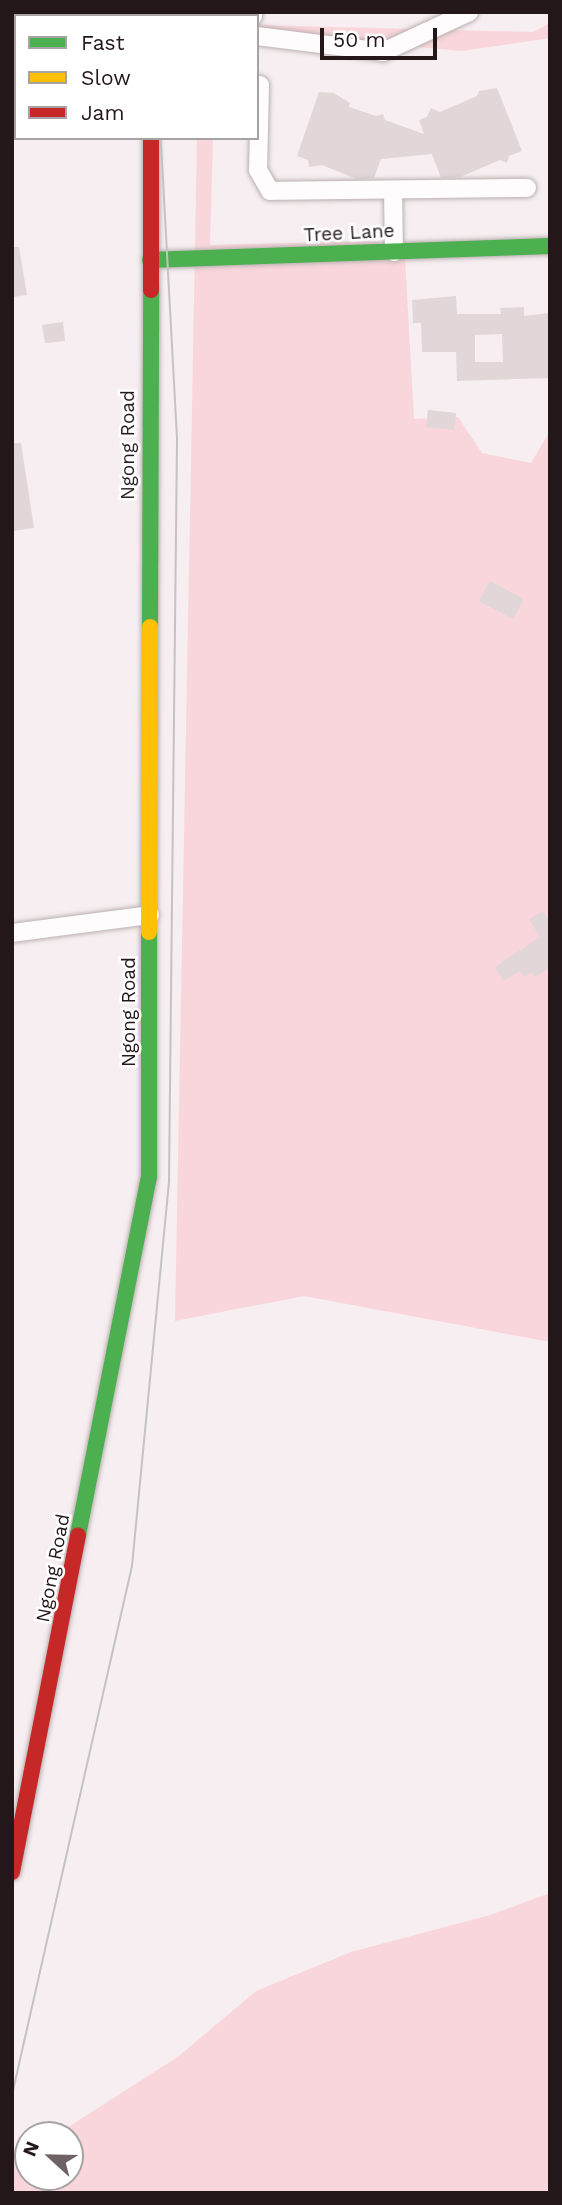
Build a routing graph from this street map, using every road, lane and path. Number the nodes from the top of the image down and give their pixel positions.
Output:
1 (468, 12) edge
2 (259, 36) edge
3 (260, 85) dead end
4 (259, 128) edge
5 (150, 140) edge
6 (259, 140) edge
7 (527, 188) dead end
8 (393, 190) junction
9 (550, 246) edge
10 (394, 252) junction
11 (150, 260) junction
12 (150, 915) junction
13 (12, 933) edge
14 (12, 1872) edge

1 - 2 street
3 - 4 street
5 - 11 main road, Ngong Road
6 - 8 street
7 - 8 street
8 - 10 street
9 - 10 main road, Tree Lane
10 - 11 main road, Tree Lane
11 - 12 main road, Ngong Road
12 - 13 street
12 - 14 main road, Ngong Road

